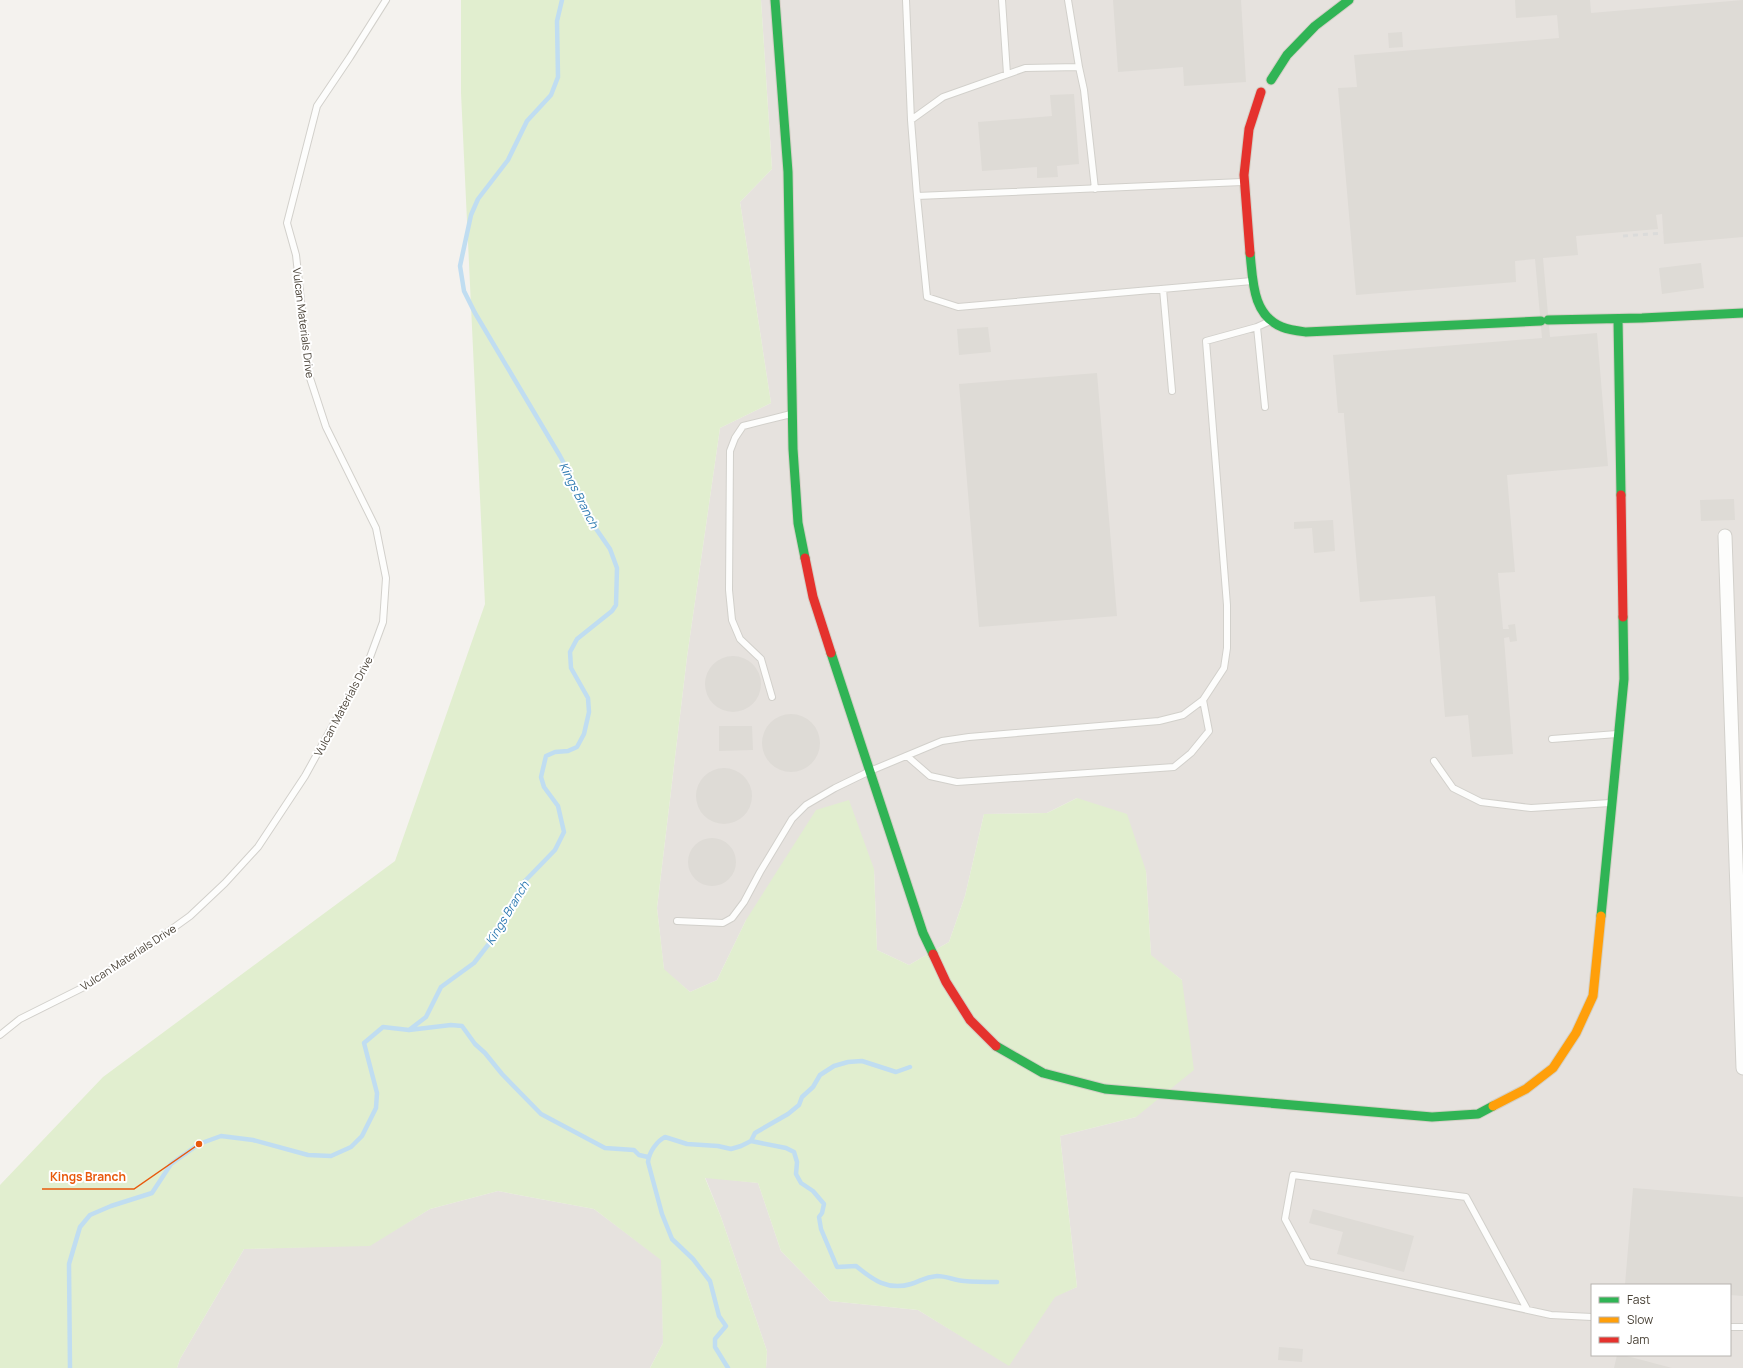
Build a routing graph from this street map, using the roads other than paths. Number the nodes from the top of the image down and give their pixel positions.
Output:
1 (386, 0) edge
2 (776, 0) edge
3 (906, 0) edge
4 (1002, 0) edge
5 (1068, 0) edge
6 (1349, 0) edge
7 (1079, 67) junction
8 (1008, 74) junction
9 (1271, 80) dead end
10 (1261, 92) dead end
11 (911, 120) junction
12 (1245, 182) junction
13 (1095, 189) junction
14 (917, 196) junction
15 (1253, 281) junction
16 (1163, 289) junction
17 (1743, 313) edge
18 (1618, 319) junction
19 (1270, 321) junction
20 (1257, 327) junction
21 (1172, 391) dead end
22 (1265, 408) dead end
23 (793, 414) junction
24 (1725, 536) dead end
25 (772, 697) dead end
26 (1203, 700) junction
27 (1619, 733) junction
28 (1552, 739) dead end
29 (907, 756) junction
30 (1434, 761) dead end
31 (870, 771) junction
32 (1612, 803) junction
33 (677, 921) dead end
34 (0, 1035) edge
35 (1743, 1068) edge
36 (1527, 1309) junction
37 (1591, 1317) edge
38 (1731, 1327) edge
39 (1743, 1327) edge

1 - 34 lane, Vulcan Materials Drive
2 - 23 street
3 - 11 lane
4 - 8 lane
5 - 7 lane
6 - 9 street
7 - 8 lane
7 - 13 lane
8 - 11 lane
10 - 12 street
11 - 14 lane
12 - 13 lane
12 - 15 street
13 - 14 lane
14 - 16 lane
15 - 16 lane
15 - 19 street
16 - 21 lane
17 - 18 street
18 - 19 street
18 - 27 street
19 - 20 lane
20 - 22 lane
20 - 26 lane
23 - 25 lane
23 - 31 street
24 - 35 street
26 - 29 lane
26 - 29 lane
27 - 28 lane
27 - 32 street
29 - 31 lane
30 - 32 lane
31 - 32 street
31 - 33 lane
36 - 36 lane
36 - 37 lane
38 - 39 lane

